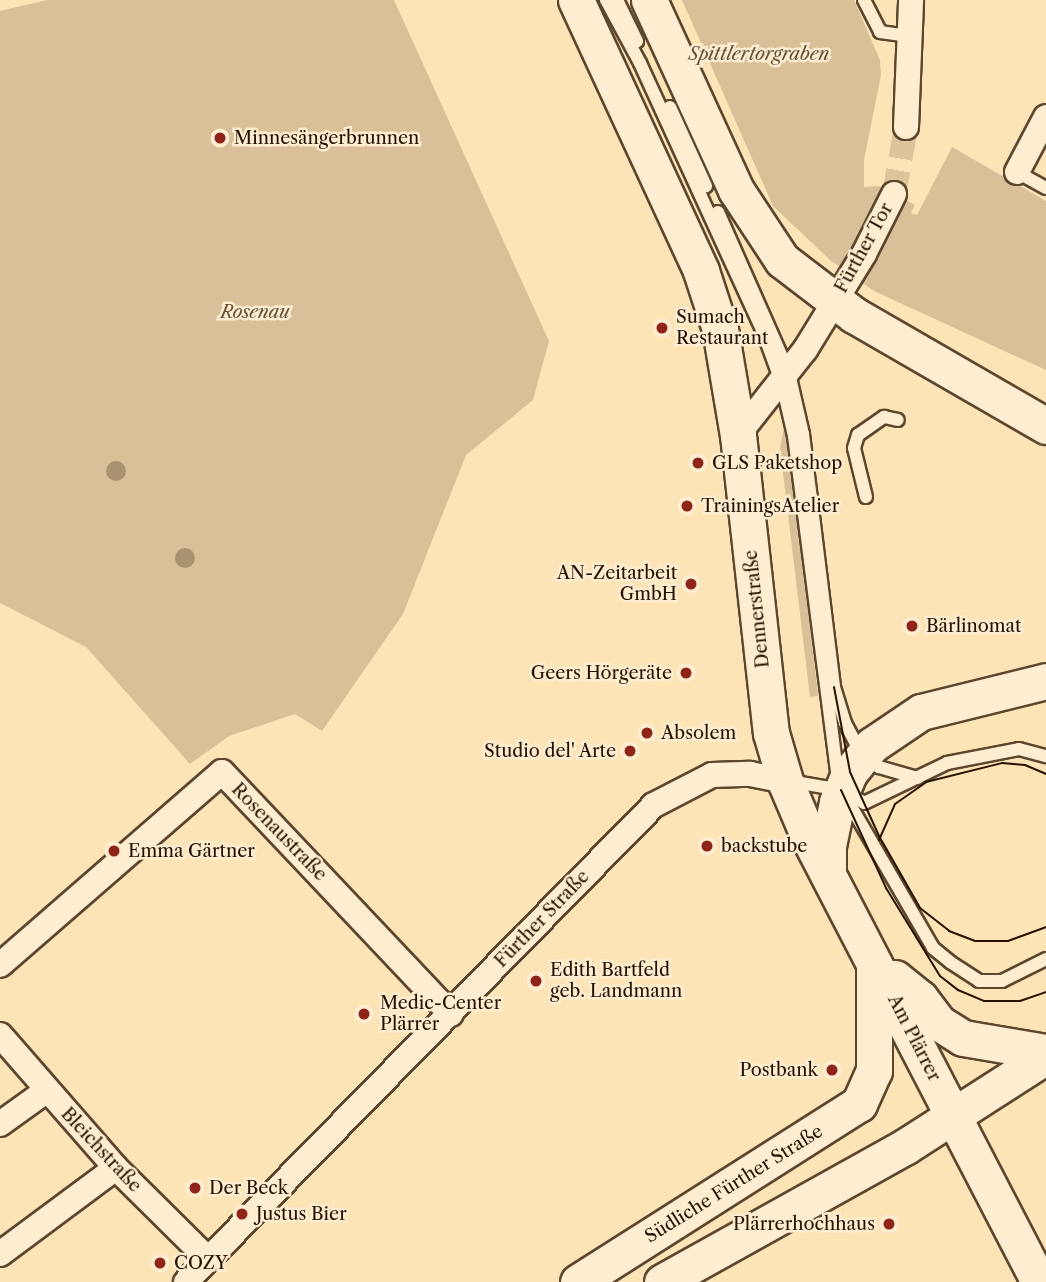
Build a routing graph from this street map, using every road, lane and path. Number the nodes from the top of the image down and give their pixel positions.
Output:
1 (576, 0) edge
2 (606, 0) edge
3 (617, 0) edge
4 (649, 0) edge
5 (864, 0) edge
6 (911, 0) edge
7 (910, 36) junction
8 (1046, 117) edge
9 (907, 119) tunnel mouth
10 (1017, 172) joint
11 (1046, 188) edge
12 (894, 194) tunnel mouth
13 (842, 290) junction
14 (785, 378) junction
15 (898, 419) dead end
16 (1046, 426) edge
17 (738, 435) junction
18 (866, 497) dead end
19 (1046, 681) edge
20 (864, 754) junction
21 (1046, 755) edge
22 (917, 778) junction
23 (785, 781) junction
24 (841, 790) junction
25 (828, 875) junction
26 (1046, 959) edge
27 (874, 960) junction
28 (0, 965) edge
29 (451, 1014) junction
30 (0, 1035) edge
31 (1046, 1054) edge
32 (874, 1071) joint
33 (46, 1091) junction
34 (954, 1116) junction
35 (0, 1124) edge
36 (116, 1168) junction
37 (0, 1254) edge
38 (208, 1259) junction
39 (186, 1282) edge
40 (578, 1282) edge
41 (662, 1282) edge
42 (1039, 1282) edge

1 - 17 main road, Dennerstraße
2 - 14 lane
3 - 14 lane
4 - 13 main road
5 - 7 lane
6 - 7 street
7 - 9 street
8 - 10 street
10 - 11 lane
12 - 13 street, Fürther Tor
13 - 14 street
13 - 16 main road
14 - 17 street
14 - 20 lane
14 - 24 lane
15 - 18 lane
17 - 23 main road, Dennerstraße
19 - 20 main road
20 - 22 lane
20 - 24 main road
21 - 22 lane
22 - 24 lane
23 - 24 lane
23 - 25 main road, Am Plärrer
23 - 29 street, Fürther Straße
24 - 25 main road
24 - 26 lane
25 - 27 main road, Am Plärrer
27 - 31 main road, Am Plärrer
27 - 32 main road, Am Plärrer
27 - 34 main road, Am Plärrer
28 - 29 street, Rosenaustraße
29 - 38 street, Fürther Straße
30 - 33 street, Bleichstraße
31 - 34 main road, Am Plärrer
32 - 40 main road, Südliche Fürther Straße
33 - 35 street
33 - 36 street, Bleichstraße
34 - 41 main road, Am Plärrer
34 - 42 main road
36 - 37 street
36 - 38 street, Bleichstraße
38 - 39 street, Fürther Straße

